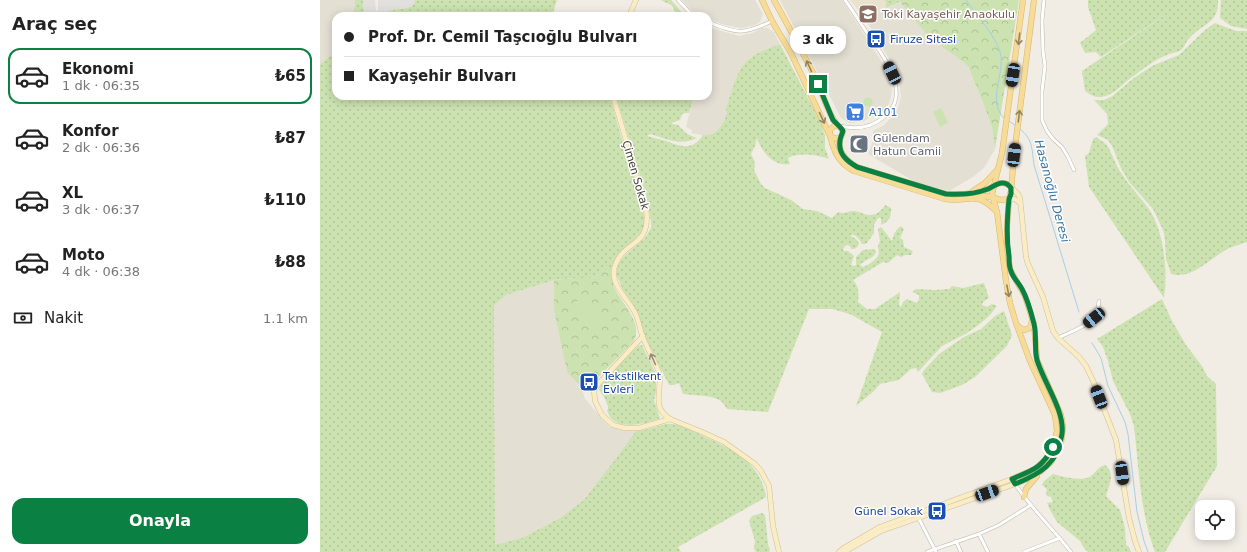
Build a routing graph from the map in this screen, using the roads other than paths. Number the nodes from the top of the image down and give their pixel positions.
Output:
1 (636, 0) edge
2 (678, 0) edge
3 (762, 0) edge
4 (774, 0) edge
5 (845, 0) edge
6 (1023, 0) edge
7 (1034, 0) edge
8 (1044, 0) edge
9 (631, 12) edge
10 (689, 12) edge
11 (772, 21) junction
12 (712, 24) edge
13 (614, 100) edge
14 (839, 126) junction
15 (851, 129) junction
16 (830, 134) junction
17 (841, 137) junction
18 (998, 168) junction
19 (1074, 170) dead end
20 (994, 186) junction
21 (1011, 188) junction
22 (968, 196) junction
23 (993, 198) junction
24 (1009, 199) junction
25 (1020, 204) junction
26 (997, 212) junction
27 (1099, 302) dead end
28 (1029, 307) junction
29 (1016, 323) junction
30 (643, 336) junction
31 (1058, 338) junction
32 (670, 420) junction
33 (1040, 472) junction
34 (1013, 481) junction
35 (1024, 497) junction
36 (1032, 506) junction
37 (918, 516) junction
38 (979, 534) junction
39 (1060, 538) junction
40 (956, 541) junction
41 (935, 551) edge
42 (779, 552) edge
43 (839, 552) edge
44 (844, 552) edge
45 (927, 552) edge
46 (962, 552) edge
47 (988, 552) edge
48 (1024, 552) edge
49 (1071, 552) edge
50 (1139, 552) edge

1 - 9 main road
2 - 10 street
3 - 11 main road
14 -> 4 main road
5 - 15 street
6 -> 18 main road, bridge
21 -> 7 main road, bridge
8 - 19 street
11 - 12 street
11 -> 16 main road
13 - 30 main road, Çimen Sokak
14 - 15 street
14 - 16 main road
14 - 17 main road
15 - 17 street
16 - 17 main road
16 - 22 main road
17 - 22 main road
18 - 20 main road
18 - 22 main road
20 - 21 main road
20 - 22 main road
20 - 23 main road
21 - 24 main road
21 - 25 main road
22 - 23 main road
22 - 26 main road
23 - 24 main road
23 - 26 main road
24 - 25 main road
24 - 28 main road
25 - 31 main road
26 -> 29 main road
27 - 31 street
28 - 29 main road
28 - 33 main road
29 - 34 main road
32 -> 30 main road, Çimen Sokak
30 - 32 main road
31 - 50 main road
32 - 42 main road
33 - 34 main road
33 - 35 main road
34 - 35 street
34 - 37 main road
35 - 36 street
36 - 38 street
36 - 39 street
37 - 41 street
37 - 43 main road
37 - 44 main road
38 - 40 street
38 - 47 street
39 - 48 street
39 - 49 street
40 - 41 street
40 - 46 street
41 - 45 street

